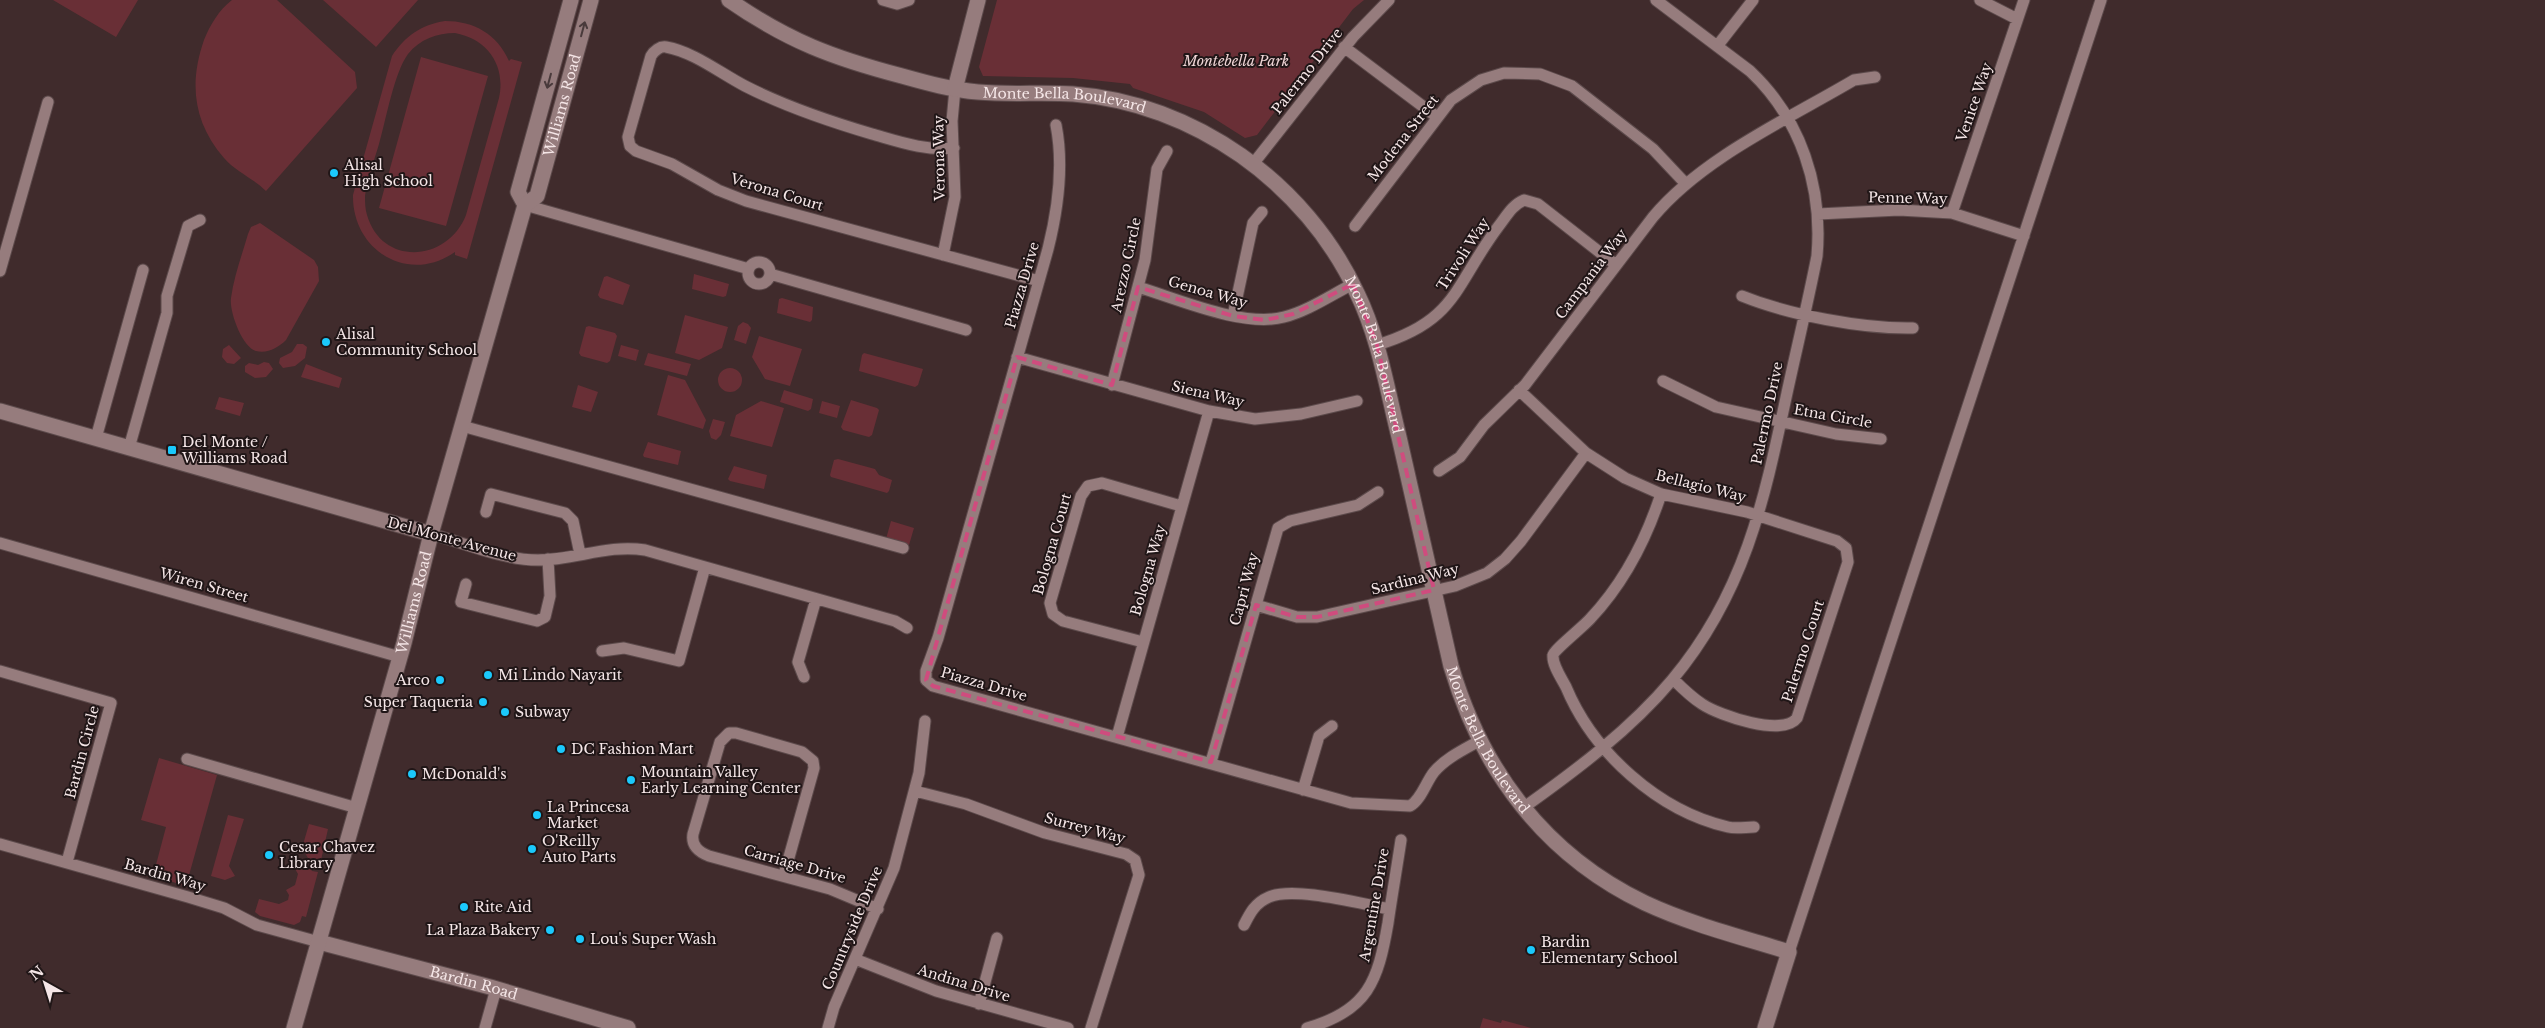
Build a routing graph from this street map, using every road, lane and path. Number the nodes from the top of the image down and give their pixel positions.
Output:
1 (571, 0) edge
2 (591, 0) edge
3 (729, 0) edge
4 (883, 0) edge
5 (909, 0) edge
6 (978, 0) edge
7 (1389, 0) edge
8 (1656, 0) edge
9 (1752, 0) edge
10 (1980, 0) edge
11 (2024, 0) edge
12 (2101, 0) edge
13 (2017, 19) junction
14 (1718, 45) junction
15 (1344, 47) junction
16 (1875, 77) dead end
17 (955, 89) junction
18 (48, 102) dead end
19 (1437, 117) junction
20 (1788, 118) junction
21 (1056, 125) dead end
22 (954, 148) junction
23 (1167, 151) dead end
24 (1254, 164) junction
25 (1685, 183) junction
26 (525, 206) junction
27 (1262, 212) dead end
28 (1952, 213) junction
29 (1818, 214) junction
30 (200, 220) dead end
31 (1355, 226) dead end
32 (2024, 236) junction
33 (943, 255) junction
34 (1616, 265) junction
35 (143, 270) dead end
36 (0, 271) edge
37 (1039, 281) junction
38 (1353, 284) junction
39 (1138, 287) junction
40 (1742, 296) dead end
41 (1804, 313) junction
42 (1233, 316) junction
43 (1913, 328) dead end
44 (966, 330) dead end
45 (1377, 345) junction
46 (1017, 357) junction
47 (1663, 380) dead end
48 (1112, 385) junction
49 (1519, 390) junction
50 (1357, 401) dead end
51 (0, 411) edge
52 (1209, 411) junction
53 (1781, 422) junction
54 (462, 426) junction
55 (96, 438) junction
56 (1880, 439) dead end
57 (129, 448) junction
58 (1586, 453) junction
59 (1439, 471) dead end
60 (1378, 492) dead end
61 (1661, 494) junction
62 (1181, 506) junction
63 (486, 512) dead end
64 (1759, 516) junction
65 (431, 534) junction
66 (0, 543) edge
67 (903, 548) dead end
68 (580, 554) junction
69 (548, 559) junction
70 (705, 567) junction
71 (466, 584) dead end
72 (1434, 590) junction
73 (816, 599) junction
74 (1256, 605) junction
75 (907, 628) dead end
76 (1143, 642) junction
77 (602, 651) dead end
78 (400, 657) junction
79 (0, 671) edge
80 (804, 677) dead end
81 (1672, 679) junction
82 (925, 722) dead end
83 (1332, 726) dead end
84 (1117, 737) junction
85 (1479, 741) junction
86 (1602, 746) junction
87 (186, 759) dead end
88 (1211, 762) junction
89 (1303, 790) junction
90 (915, 791) junction
91 (357, 808) junction
92 (1523, 808) junction
93 (1754, 827) dead end
94 (1401, 840) dead end
95 (0, 844) edge
96 (67, 862) junction
97 (784, 875) junction
98 (878, 909) junction
99 (1390, 909) junction
100 (1244, 925) dead end
101 (997, 938) dead end
102 (319, 942) junction
103 (1789, 952) junction
104 (854, 959) junction
105 (496, 989) junction
106 (978, 1004) junction
107 (603, 1024) edge
108 (294, 1028) edge
109 (485, 1028) edge
110 (628, 1028) edge
111 (828, 1028) edge
112 (1068, 1028) edge
113 (1091, 1028) edge
114 (1307, 1028) edge
115 (1765, 1028) edge

1 -> 26 street, Williams Road
26 -> 2 street, Williams Road
3 - 17 street, Monte Bella Boulevard
4 - 5 street
6 - 17 street
7 - 15 street, Palermo Drive
8 - 14 street, Palermo Drive
9 - 14 street
10 - 13 street
11 - 13 street, Venice Way
12 - 32 street
13 - 28 street, Venice Way
14 - 20 street, Palermo Drive
15 - 19 street
15 - 24 street, Palermo Drive
16 - 20 street, Campania Way
17 - 22 street, Verona Way
17 - 24 street, Monte Bella Boulevard
18 - 36 street
19 - 25 street, Modena Street
19 - 31 street, Modena Street
20 - 25 street, Campania Way
20 - 29 street, Palermo Drive
21 - 37 street, Piazza Drive
22 - 33 street, Verona Way
22 - 33 street, Verona Court
23 - 39 street, Arezzo Circle
24 - 38 street, Monte Bella Boulevard
25 - 34 street, Campania Way
26 - 44 street
26 - 54 street, Williams Road
27 - 42 street
28 - 29 street, Penne Way
28 - 32 street, Penne Way
29 - 41 street, Palermo Drive
30 - 57 street
32 - 103 street
33 - 37 street, Verona Court
34 - 45 street, Trivoli Way
34 - 49 street, Campania Way
35 - 55 street
37 - 46 street, Piazza Drive
38 - 42 street, Genoa Way
38 - 45 street, Monte Bella Boulevard
39 - 42 street, Genoa Way
39 - 48 street, Arezzo Circle
40 - 41 street
41 - 43 street
41 - 53 street, Palermo Drive
45 - 72 street, Monte Bella Boulevard
46 - 48 street, Siena Way
46 - 84 street, Piazza Drive
47 - 53 street, Etna Circle
48 - 52 street, Siena Way
49 - 58 street, Bellagio Way
49 - 59 street, Campania Way
50 - 52 street, Siena Way
51 - 55 street, Del Monte Avenue
52 - 62 street, Bologna Way
53 - 56 street, Etna Circle
53 - 64 street, Palermo Drive
54 - 65 street, Williams Road
54 - 67 street
55 - 57 street, Del Monte Avenue
57 - 65 street, Del Monte Avenue
58 - 61 street, Bellagio Way
58 - 72 street, Sardina Way
60 - 74 street, Capri Way
61 - 64 street, Bellagio Way
61 - 86 street
62 - 76 street, Bologna Way
62 - 76 street, Bologna Court
63 - 68 street
64 - 81 street, Palermo Drive
64 - 81 street, Palermo Court
65 - 69 street, Del Monte Avenue
65 - 78 street, Williams Road
66 - 78 street, Wiren Street
68 - 69 street, Del Monte Avenue
68 - 70 street, Del Monte Avenue
69 - 71 street
70 - 73 street, Del Monte Avenue
70 - 77 street
72 - 74 street, Sardina Way
72 - 85 street, Monte Bella Boulevard
73 - 75 street, Del Monte Avenue
73 - 80 street
74 - 88 street, Capri Way
76 - 84 street, Bologna Way
78 - 91 street, Williams Road
79 - 96 street, Bardin Circle
81 - 86 street, Palermo Drive
82 - 90 street, Countryside Drive
83 - 89 street
84 - 88 street, Piazza Drive
85 - 89 street, Piazza Drive
85 - 92 street, Monte Bella Boulevard
86 - 92 street, Palermo Drive
86 - 93 street
87 - 91 street
88 - 89 street, Piazza Drive
90 - 98 street, Countryside Drive
90 - 113 street, Surrey Way
91 - 102 street, Williams Road
92 - 103 street, Monte Bella Boulevard
94 - 99 street, Argentine Drive
95 - 96 street, Bardin Way
96 - 102 street, Bardin Way
97 - 97 street, Carriage Drive
97 - 98 street, Carriage Drive
98 - 104 street, Countryside Drive
99 - 100 street
99 - 114 street, Argentine Drive
101 - 106 street
102 - 105 street, Bardin Road
102 - 108 street, Williams Road
103 - 115 street
104 - 106 street, Andina Drive
104 - 111 street, Countryside Drive
105 - 107 street, Bardin Road
105 - 109 street
106 - 112 street, Andina Drive
107 - 110 street, Bardin Road

